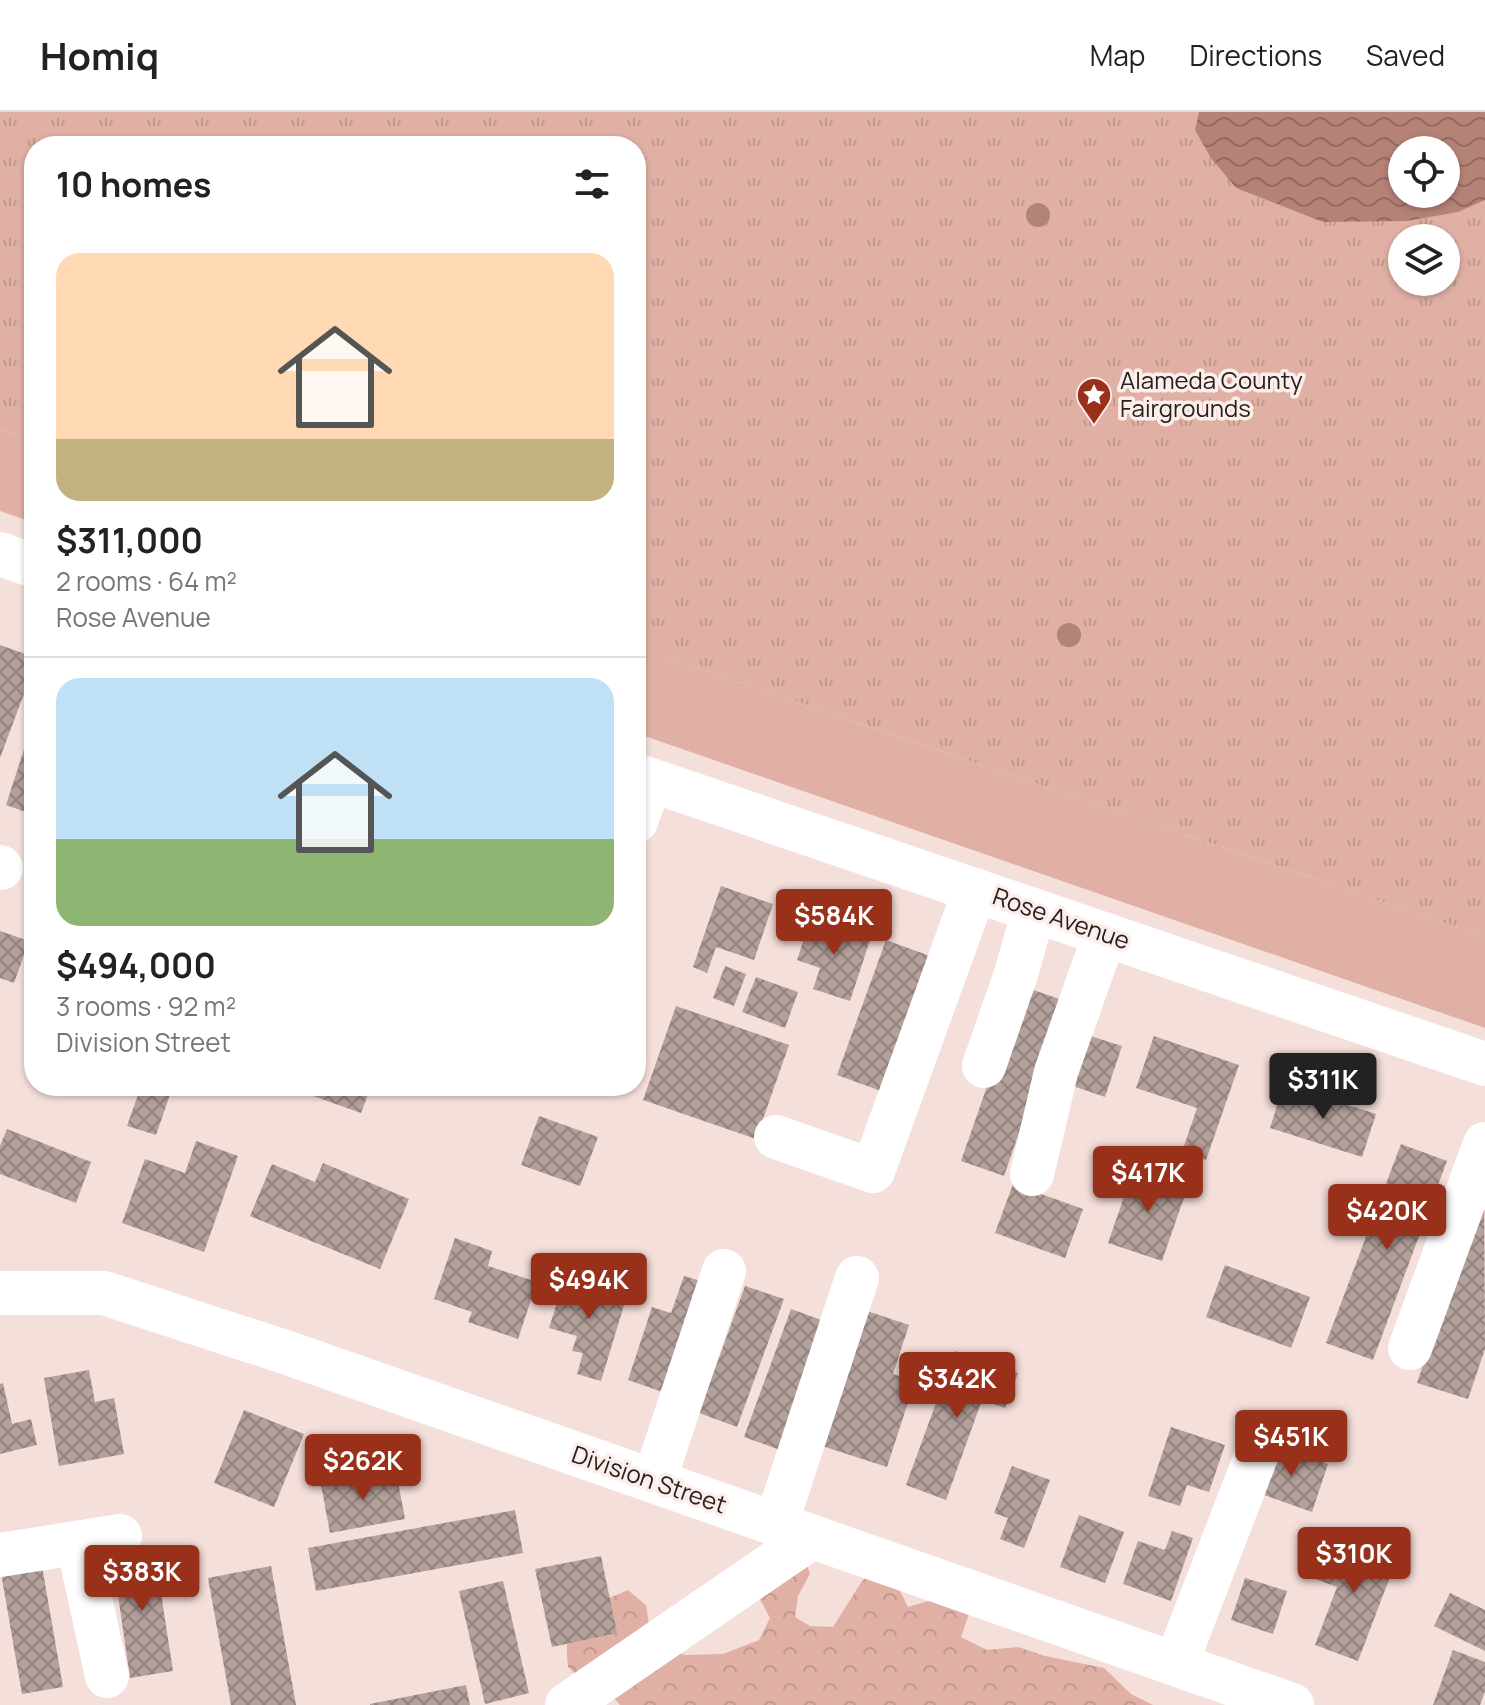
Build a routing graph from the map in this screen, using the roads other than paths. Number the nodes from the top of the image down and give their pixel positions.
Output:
1 (0, 554) edge
2 (24, 562) edge
3 (646, 778) edge
4 (975, 890) junction
5 (1034, 910) junction
6 (1105, 934) junction
7 (1485, 1064) edge
8 (984, 1066) dead end
9 (776, 1137) dead end
10 (1485, 1144) edge
11 (1032, 1174) dead end
12 (724, 1271) dead end
13 (857, 1278) dead end
14 (0, 1293) edge
15 (1410, 1348) dead end
16 (1265, 1433) dead end
17 (654, 1481) junction
18 (794, 1530) junction
19 (0, 1555) edge
20 (1176, 1664) junction
21 (107, 1676) dead end
22 (567, 1705) edge
23 (1292, 1705) edge

1 - 2 street
3 - 4 street, Rose Avenue
4 - 5 street, Rose Avenue
4 - 9 street
5 - 6 street, Rose Avenue
5 - 8 street
6 - 7 street, Rose Avenue
6 - 11 street
10 - 15 street
12 - 17 street
13 - 18 street
14 - 17 street, Division Street
16 - 20 street
17 - 18 street, Division Street
18 - 20 street, Division Street
18 - 22 street
19 - 21 street
20 - 23 street, Division Street

